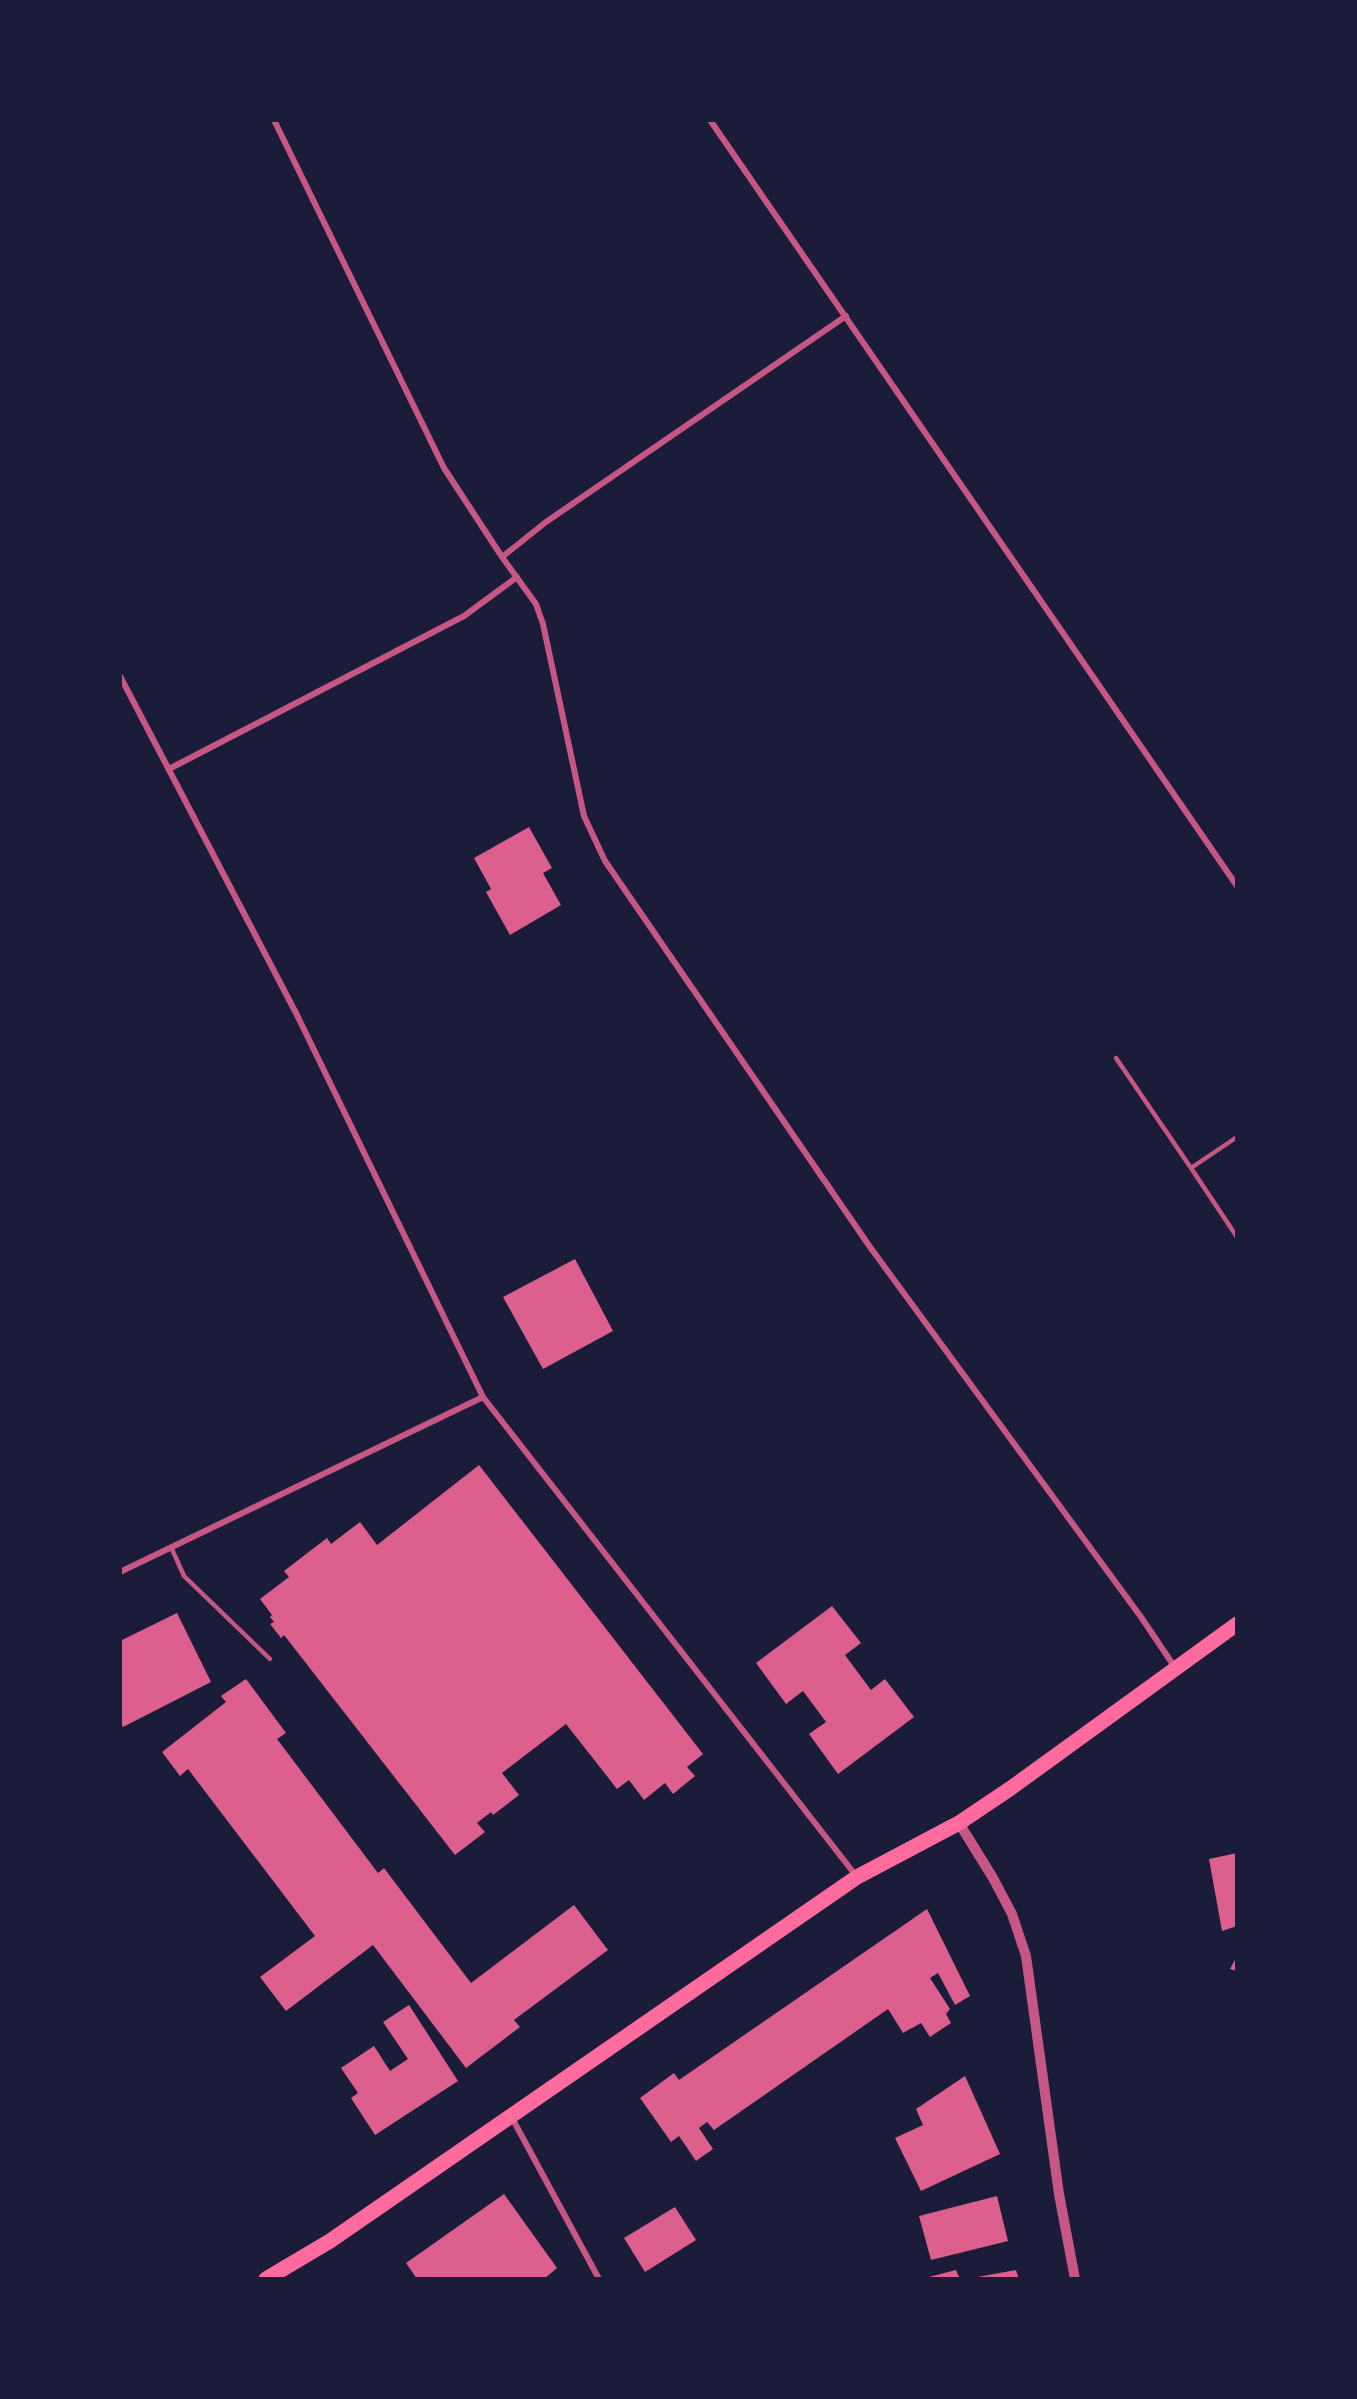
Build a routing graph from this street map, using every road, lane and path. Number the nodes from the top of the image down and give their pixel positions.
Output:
1 (274, 120) edge
2 (710, 120) edge
3 (846, 316) junction
4 (502, 557) junction
5 (517, 577) junction
6 (120, 676) edge
7 (170, 769) junction
8 (1237, 886) edge
9 (1116, 1058) dead end
10 (1237, 1137) edge
11 (1191, 1168) junction
12 (1237, 1238) edge
13 (483, 1397) junction
14 (171, 1547) junction
15 (120, 1572) edge
16 (1237, 1624) edge
17 (270, 1659) dead end
18 (1176, 1669) junction
19 (959, 1823) junction
20 (857, 1877) junction
21 (510, 2116) junction
22 (266, 2279) edge
23 (600, 2279) edge
24 (1075, 2279) edge

1 - 4 street
2 - 3 street
3 - 4 street
3 - 8 street
4 - 5 street
5 - 7 street
5 - 18 street
6 - 7 street
7 - 13 street
9 - 11 lane
10 - 11 lane
11 - 12 lane
13 - 14 street
13 - 20 street
14 - 15 street
14 - 17 lane
16 - 18 main road
18 - 19 main road
19 - 20 main road
19 - 24 street
20 - 21 main road
21 - 22 main road
21 - 23 street

